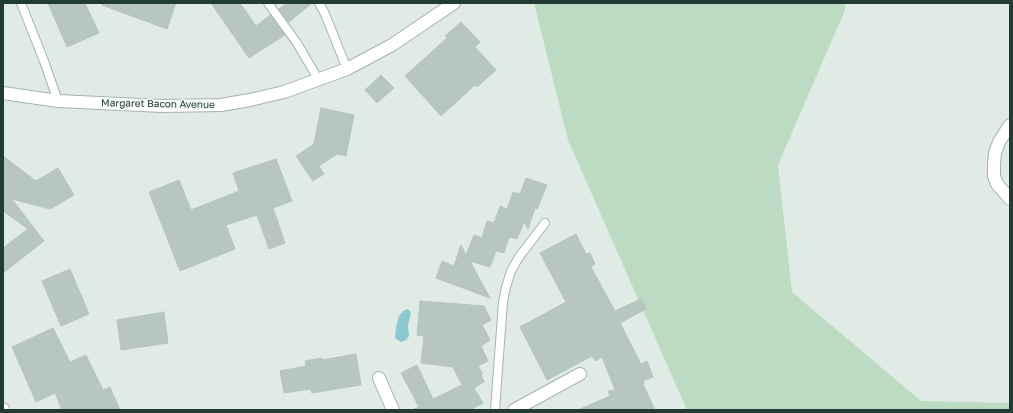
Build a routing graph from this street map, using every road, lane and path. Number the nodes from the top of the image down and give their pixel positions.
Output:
1 (21, 3) edge
2 (268, 3) edge
3 (319, 3) edge
4 (454, 3) edge
5 (347, 69) junction
6 (318, 79) junction
7 (3, 93) edge
8 (58, 101) junction
9 (1010, 124) edge
10 (1010, 199) edge
11 (545, 222) dead end
12 (580, 374) dead end
13 (379, 378) dead end
14 (393, 410) edge
15 (495, 410) edge
16 (514, 410) edge

1 - 8 lane
2 - 6 lane
3 - 5 lane
4 - 5 street, Margaret Bacon Avenue
5 - 6 street, Margaret Bacon Avenue
6 - 8 street, Margaret Bacon Avenue
7 - 8 street, Margaret Bacon Avenue
9 - 10 street
11 - 15 lane
12 - 16 street
13 - 14 street

